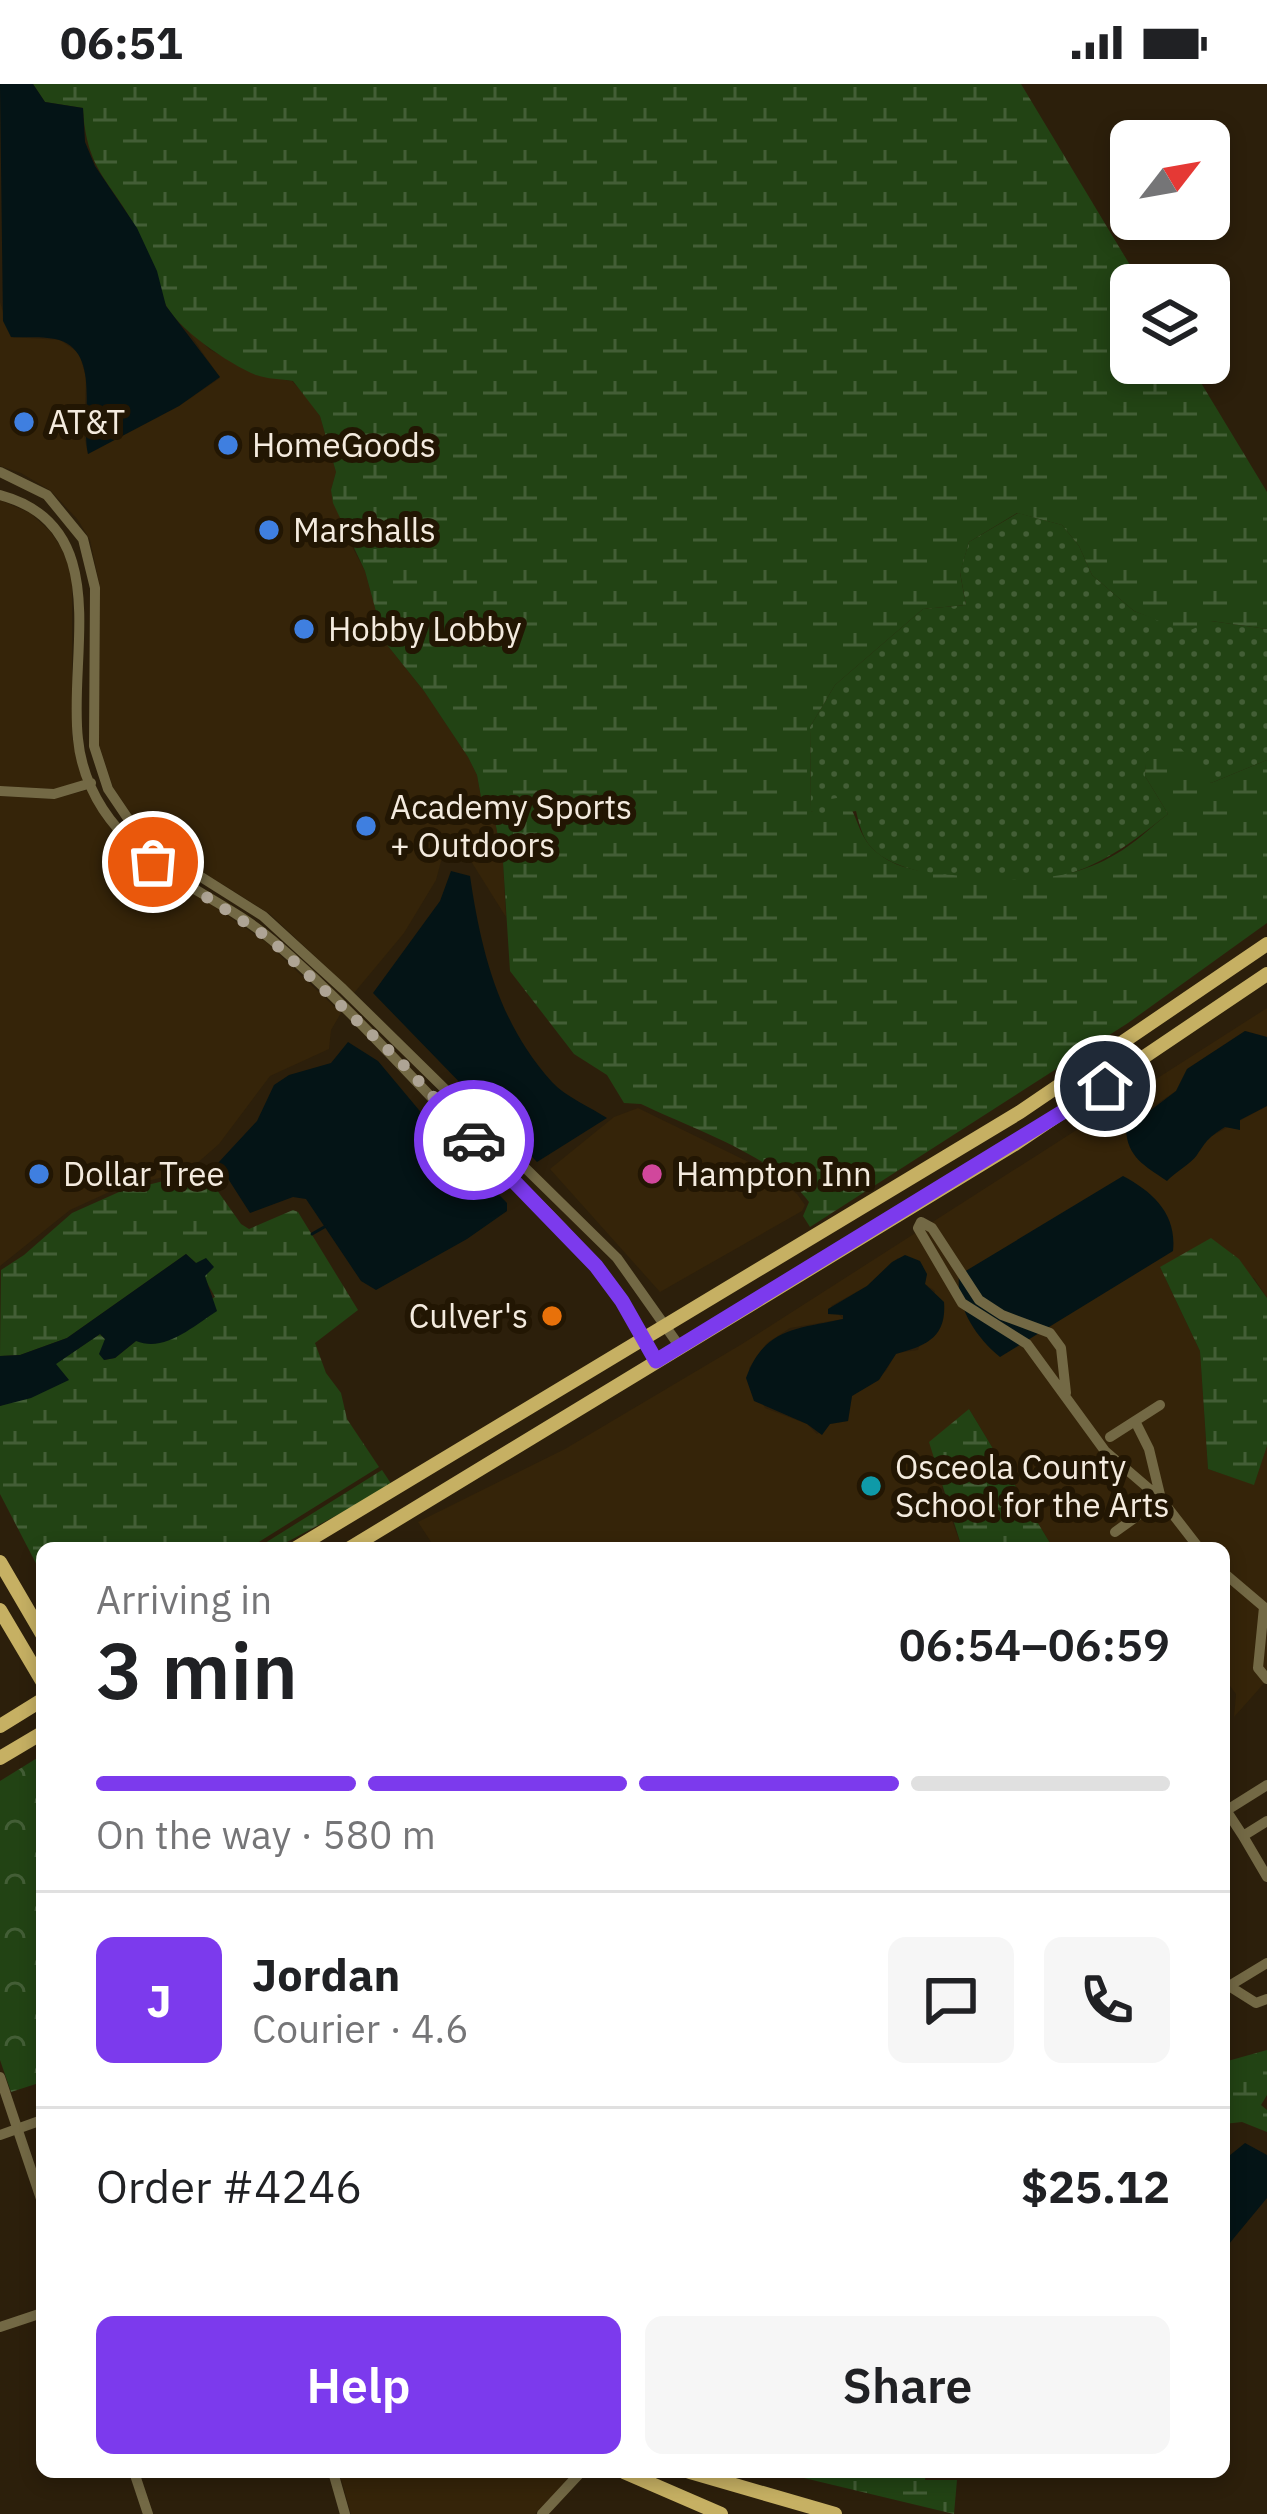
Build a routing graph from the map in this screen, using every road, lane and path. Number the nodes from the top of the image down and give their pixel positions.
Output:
1 (0, 472) edge
2 (0, 495) edge
3 (83, 539) junction
4 (67, 547) junction
5 (103, 778) junction
6 (89, 784) junction
7 (0, 790) edge
8 (260, 922) junction
9 (1264, 947) edge
10 (1267, 974) edge
11 (1223, 1006) junction
12 (937, 1163) junction
13 (556, 1201) junction
14 (918, 1203) junction
15 (546, 1211) junction
16 (1031, 1327) junction
17 (665, 1328) junction
18 (644, 1340) junction
19 (1023, 1341) junction
20 (680, 1347) junction
21 (1061, 1358) junction
22 (656, 1361) junction
23 (1041, 1365) junction
24 (1066, 1394) junction
25 (1160, 1405) dead end
26 (1135, 1421) junction
27 (1110, 1437) dead end
28 (1161, 1499) junction
29 (1115, 1532) dead end
30 (306, 1542) edge
31 (360, 1542) edge
32 (1194, 1542) edge
33 (0, 1562) edge
34 (1230, 1578) edge
35 (0, 1610) edge
36 (36, 1623) edge
37 (36, 1671) edge
38 (1267, 1679) edge
39 (36, 1704) edge
40 (0, 1726) edge
41 (36, 1737) edge
42 (24, 1744) junction
43 (36, 1744) edge
44 (0, 1759) edge
45 (1267, 1784) edge
46 (1230, 1808) edge
47 (1230, 1818) edge
48 (1267, 1821) edge
49 (1243, 1836) junction
50 (1267, 1877) edge
51 (1267, 1963) edge
52 (1230, 1982) edge
53 (1230, 1986) edge
54 (1267, 1999) edge
55 (0, 2077) edge
56 (36, 2122) edge
57 (17, 2129) junction
58 (0, 2135) edge
59 (36, 2184) edge
60 (36, 2315) edge
61 (0, 2327) edge
62 (136, 2478) edge
63 (335, 2478) edge
64 (575, 2478) edge
65 (637, 2478) edge
66 (711, 2478) edge
67 (148, 2514) edge
68 (345, 2514) edge
69 (542, 2514) edge
70 (721, 2514) edge
71 (835, 2514) edge

1 - 3 street
2 - 4 street
3 - 4 street
3 - 5 street
4 - 6 street
5 - 6 street
5 - 8 street
6 - 7 street
6 - 8 street
8 - 13 street
8 - 15 street
9 - 11 main road
9 - 12 main road
10 - 11 main road
11 - 14 main road
12 - 14 main road
12 - 17 main road
13 - 15 street
13 - 17 street
14 - 20 main road
15 - 18 street
16 - 19 street
16 - 19 street
16 - 21 street
17 - 18 main road
17 - 20 street
18 - 22 street
18 - 30 main road
19 - 23 street
20 - 22 main road
21 - 23 street
21 - 24 street
22 - 31 main road
23 - 24 street
24 - 28 street
25 - 26 street
26 - 27 street
26 - 28 street
28 - 29 street
28 - 32 street
33 - 36 main road
34 - 38 street
35 - 37 main road
39 - 40 main road
41 - 42 main road
42 - 43 main road
42 - 44 main road
45 - 46 street
47 - 49 street
48 - 49 street
49 - 50 street
51 - 52 street
53 - 54 street
55 - 57 street
56 - 57 street
57 - 58 street
57 - 59 street
60 - 61 street
62 - 67 street
63 - 68 street
64 - 69 street
65 - 70 main road
66 - 71 main road

